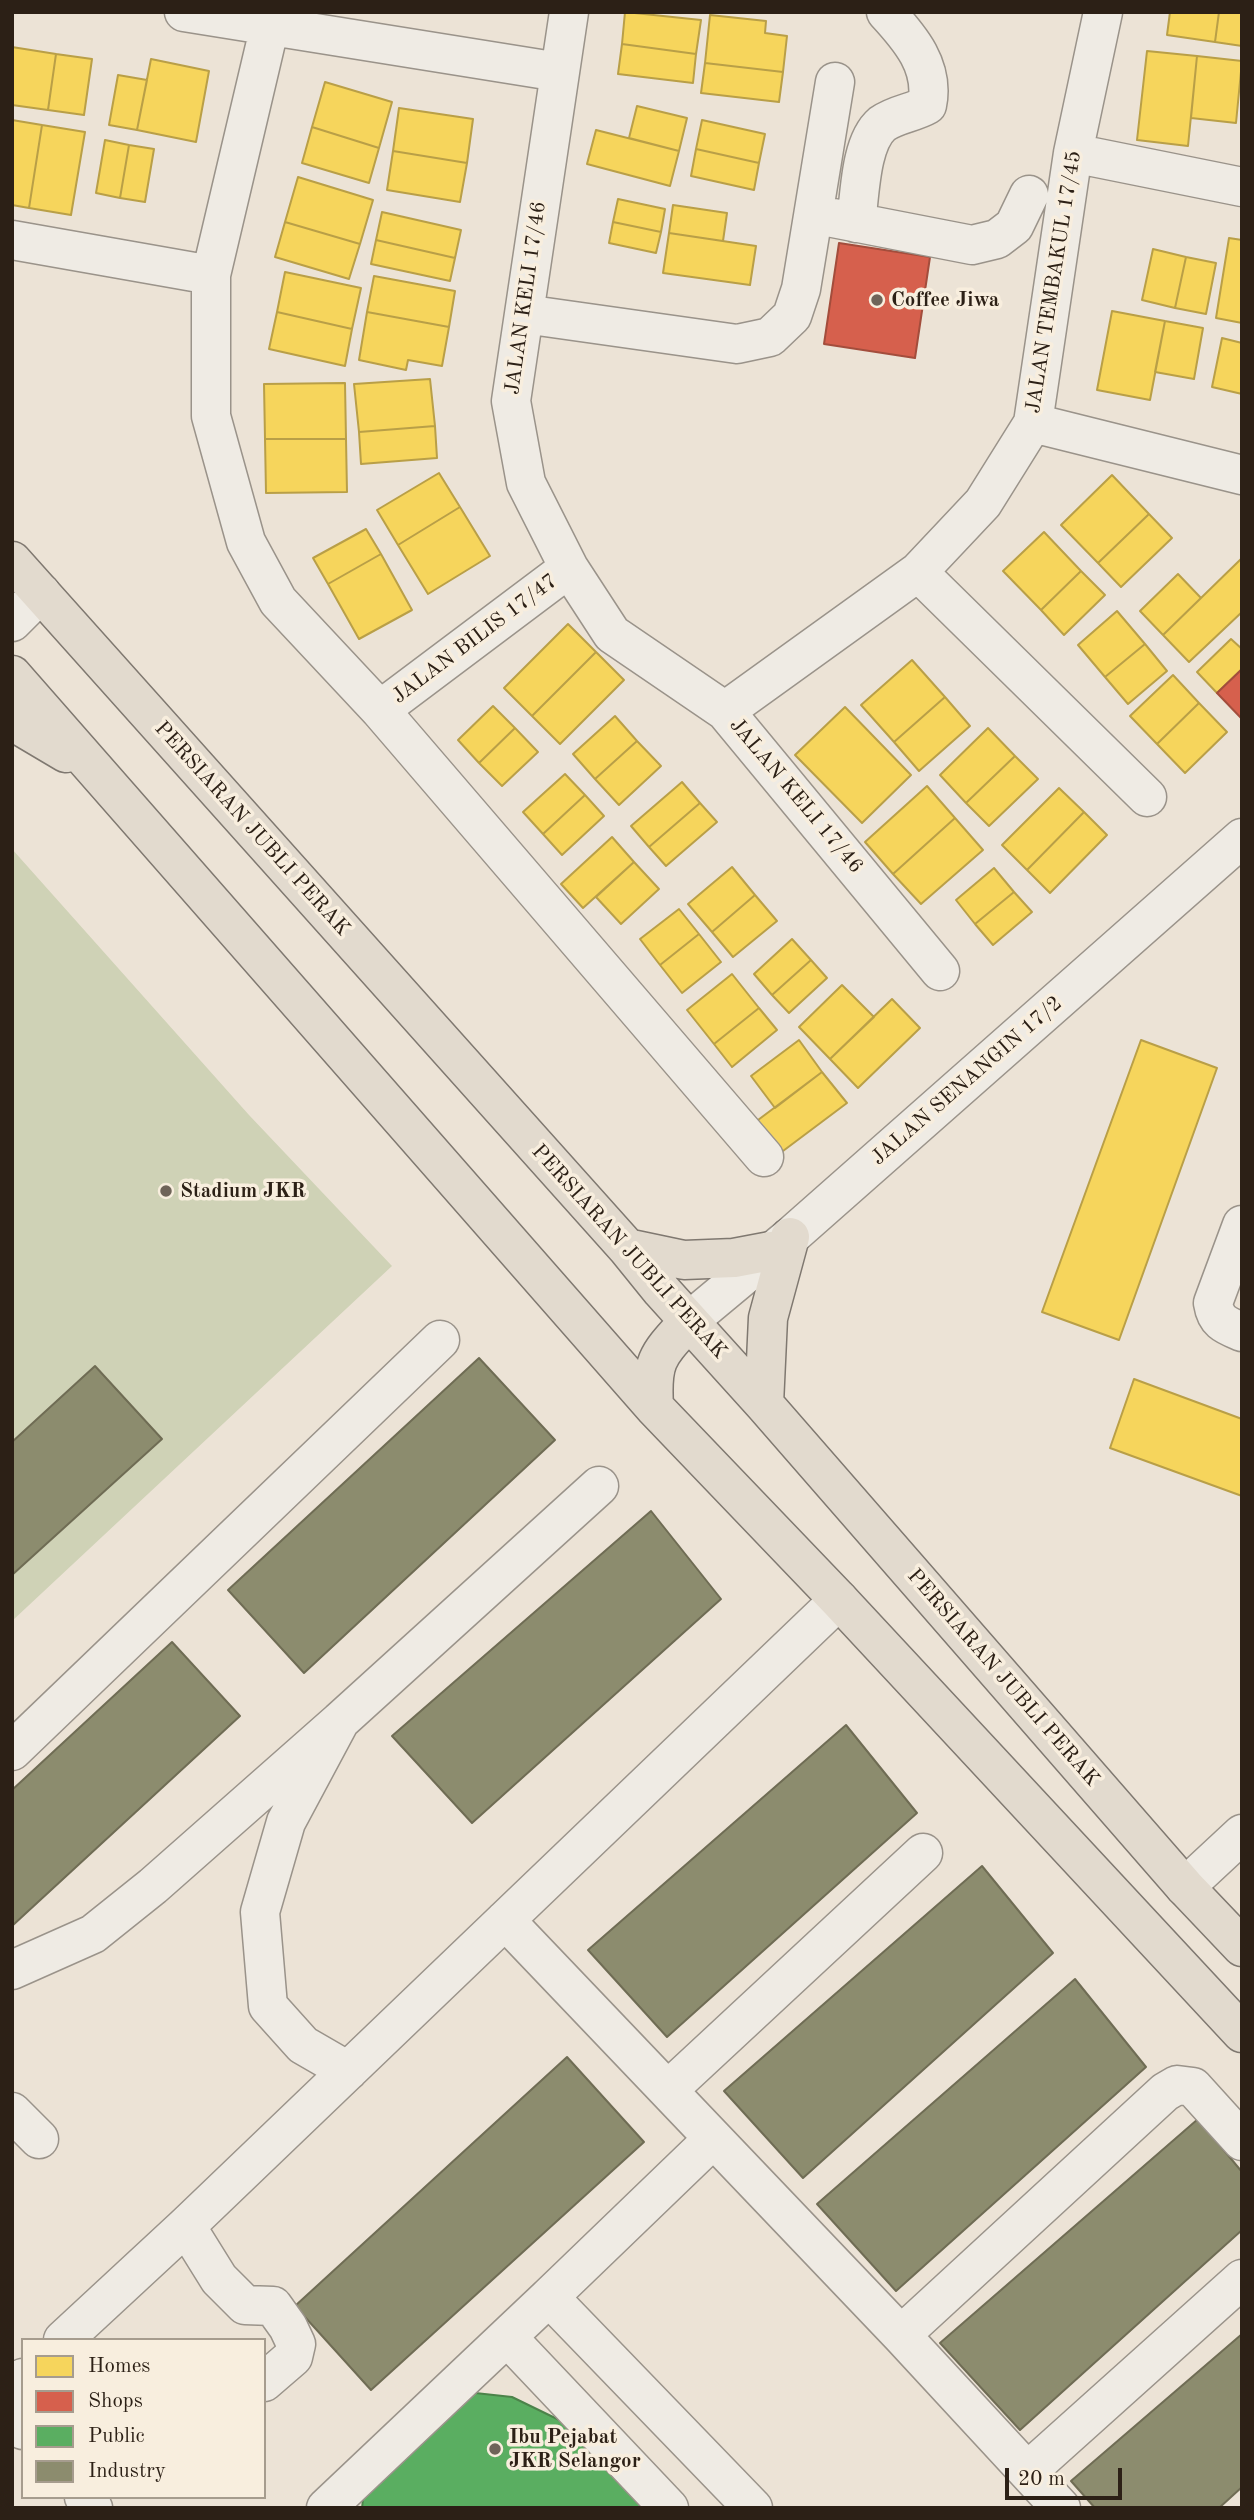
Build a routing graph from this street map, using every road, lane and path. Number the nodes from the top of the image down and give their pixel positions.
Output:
1 (184, 12) edge
2 (569, 12) edge
3 (886, 12) edge
4 (1102, 12) edge
5 (270, 25) junction
6 (559, 72) junction
7 (835, 82) dead end
8 (1073, 153) junction
9 (1242, 187) edge
10 (1029, 195) dead end
11 (814, 214) junction
12 (856, 223) junction
13 (12, 240) edge
14 (211, 275) junction
15 (524, 314) junction
16 (1033, 423) junction
17 (1242, 475) edge
18 (12, 561) edge
19 (569, 568) junction
20 (918, 572) junction
21 (41, 593) junction
22 (12, 622) edge
23 (12, 675) edge
24 (380, 710) junction
25 (725, 711) junction
26 (12, 721) edge
27 (98, 772) junction
28 (1147, 797) dead end
29 (1242, 838) edge
30 (940, 971) dead end
31 (764, 1157) dead end
32 (1242, 1225) edge
33 (780, 1244) junction
34 (627, 1248) junction
35 (689, 1321) junction
36 (1242, 1332) edge
37 (440, 1340) dead end
38 (764, 1404) junction
39 (654, 1407) junction
40 (599, 1486) dead end
41 (839, 1600) junction
42 (340, 1721) junction
43 (12, 1751) edge
44 (1242, 1834) edge
45 (923, 1853) dead end
46 (1185, 1886) junction
47 (505, 1920) junction
48 (1242, 1947) edge
49 (12, 1970) edge
50 (1242, 2034) edge
51 (348, 2071) junction
52 (668, 2090) junction
53 (12, 2112) edge
54 (39, 2139) dead end
55 (713, 2139) junction
56 (1242, 2141) edge
57 (186, 2226) junction
58 (1242, 2279) edge
59 (549, 2297) junction
60 (901, 2335) junction
61 (507, 2337) junction
62 (65, 2338) edge
63 (266, 2380) edge
64 (1028, 2471) junction
65 (326, 2508) edge
66 (669, 2508) edge
67 (753, 2508) edge
68 (1061, 2508) edge

1 - 5 street
2 - 6 street, JALAN KELI 17/46
3 - 12 street
4 - 8 street, JALAN TEMBAKUL 17/45
5 - 6 street
5 - 14 street
6 - 15 street, JALAN KELI 17/46
7 - 11 street
8 - 9 street
8 - 16 street, JALAN TEMBAKUL 17/45
10 - 12 street
11 - 12 street
11 - 15 street
13 - 14 street
14 - 24 street
15 - 19 street, JALAN KELI 17/46
16 - 17 street
16 - 20 street, JALAN TEMBAKUL 17/45
18 - 21 main road, PERSIARAN JUBLI PERAK
19 - 24 street, JALAN BILIS 17/47
19 - 25 street, JALAN KELI 17/46
20 - 25 street, JALAN TEMBAKUL 17/45
20 - 28 street
21 - 22 street
21 - 34 main road, PERSIARAN JUBLI PERAK
23 - 27 main road
24 - 31 street
25 - 30 street, JALAN KELI 17/46
26 - 27 main road
27 - 39 main road
29 - 33 street, JALAN SENANGIN 17/2
32 - 36 street
33 - 34 main road
33 - 35 street, JALAN SENANGIN 17/2
33 - 38 main road
34 - 35 main road, PERSIARAN JUBLI PERAK
35 - 38 main road, PERSIARAN JUBLI PERAK
35 - 39 main road
37 - 43 street
38 - 46 main road, PERSIARAN JUBLI PERAK
39 - 41 main road
40 - 42 street
41 - 47 street
41 - 50 main road
42 - 49 street
42 - 51 street
44 - 46 street
45 - 52 street
46 - 48 main road, PERSIARAN JUBLI PERAK
47 - 51 street
47 - 52 street
51 - 57 street
52 - 55 street
53 - 54 street
55 - 59 street
55 - 60 street
56 - 60 street
57 - 62 street
57 - 63 street
58 - 64 street
59 - 61 street
59 - 67 street
60 - 64 street
61 - 65 street
61 - 66 street
64 - 68 street

